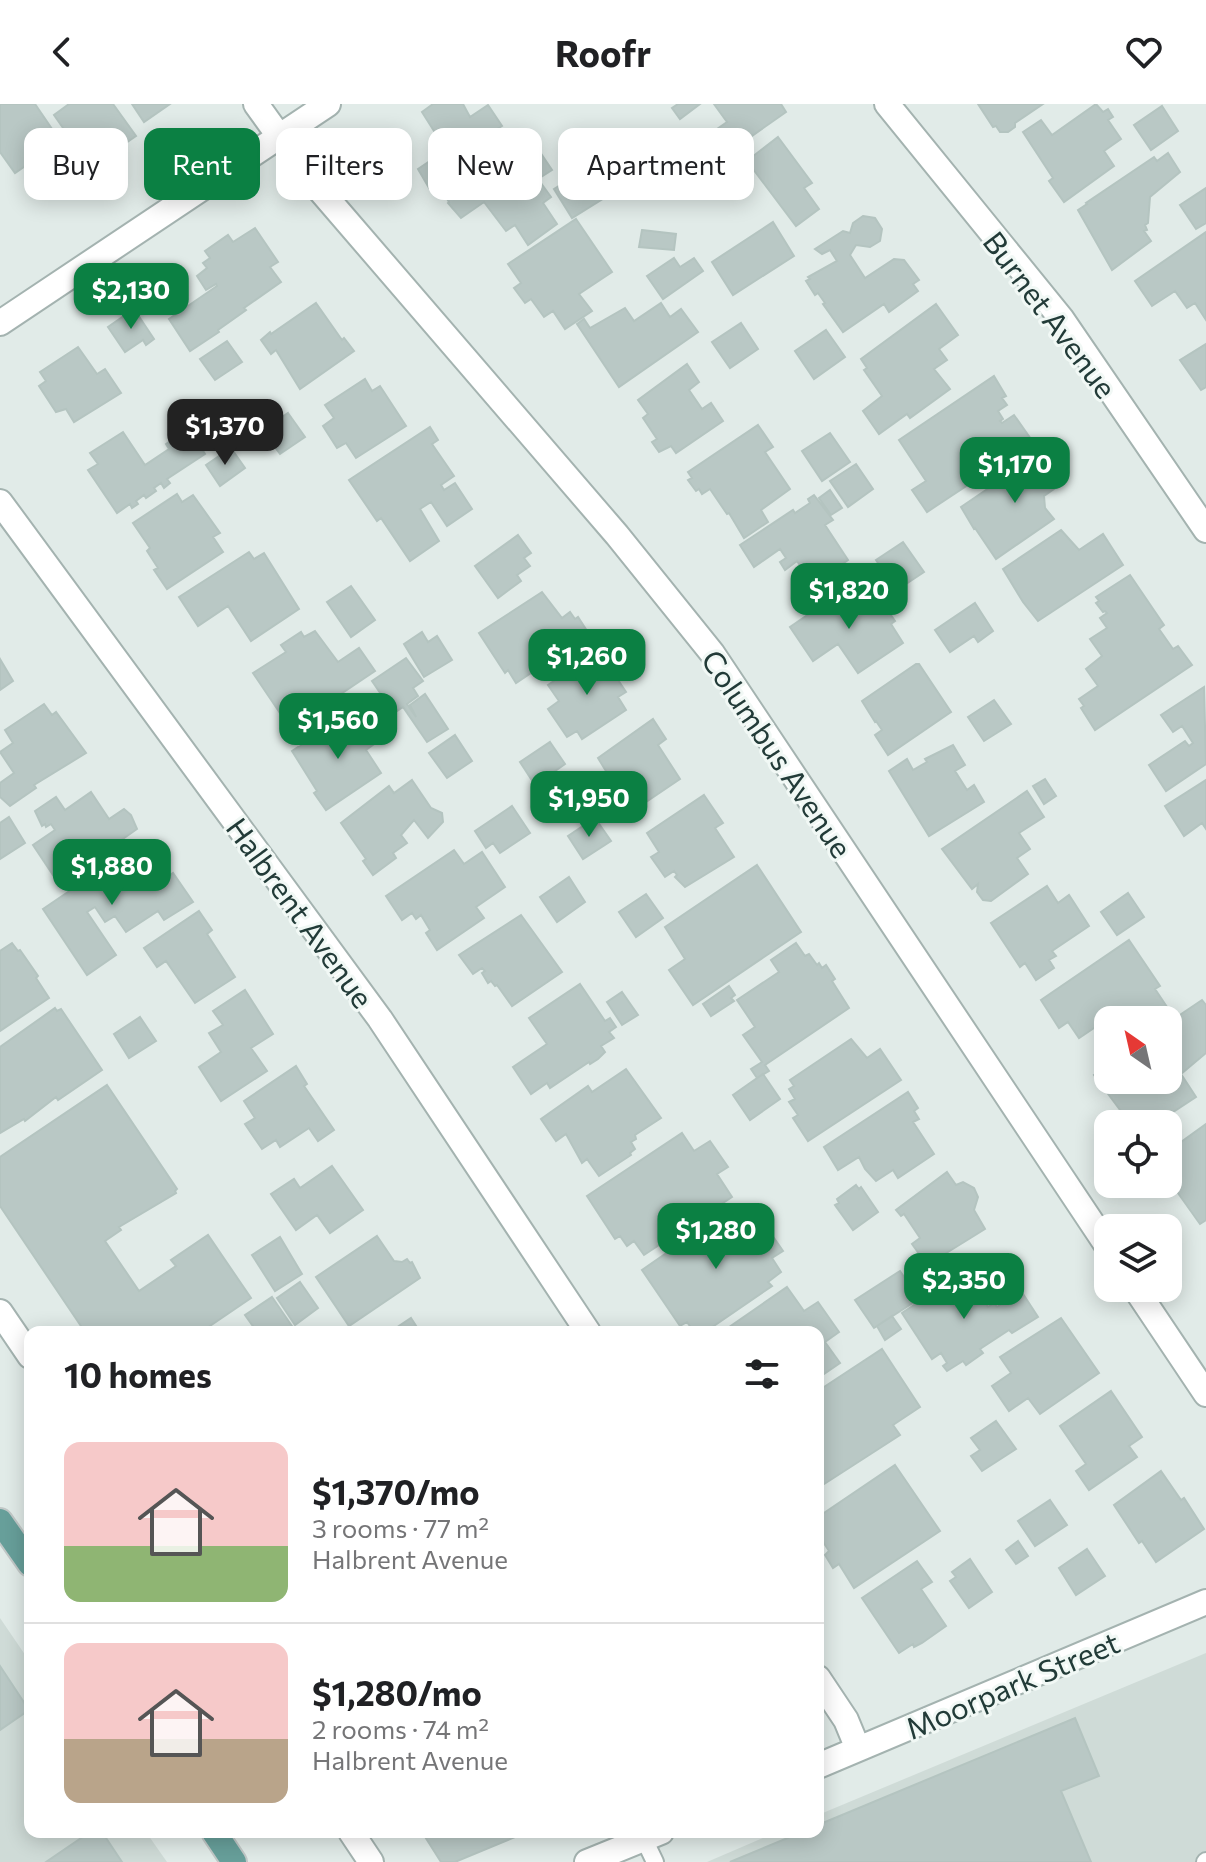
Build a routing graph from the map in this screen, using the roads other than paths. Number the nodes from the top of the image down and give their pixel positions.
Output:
1 (256, 104) edge
2 (328, 104) edge
3 (887, 104) edge
4 (292, 128) edge
5 (276, 133) edge
6 (276, 139) edge
7 (329, 200) edge
8 (0, 323) edge
9 (0, 502) edge
10 (1206, 530) edge
11 (1094, 1226) edge
12 (1144, 1302) edge
13 (0, 1312) edge
14 (584, 1326) edge
15 (24, 1347) edge
16 (1206, 1394) edge
17 (0, 1521) edge
18 (24, 1555) edge
19 (1206, 1602) edge
20 (824, 1687) edge
21 (858, 1749) junction
22 (824, 1763) edge
23 (218, 1838) edge
24 (355, 1838) edge
25 (648, 1838) edge
26 (653, 1838) edge
27 (234, 1862) edge
28 (371, 1862) edge
29 (587, 1862) edge
30 (655, 1862) edge

1 - 5 street, Columbus Avenue
2 - 4 street
3 - 10 street, Burnet Avenue
6 - 8 street
7 - 11 street, Columbus Avenue
9 - 14 street, Halbrent Avenue
12 - 16 street
13 - 15 street
17 - 18 main road
19 - 21 street, Moorpark Street
20 - 21 street
21 - 22 street, Moorpark Street
23 - 27 main road
24 - 28 street
25 - 29 street
26 - 30 lane

